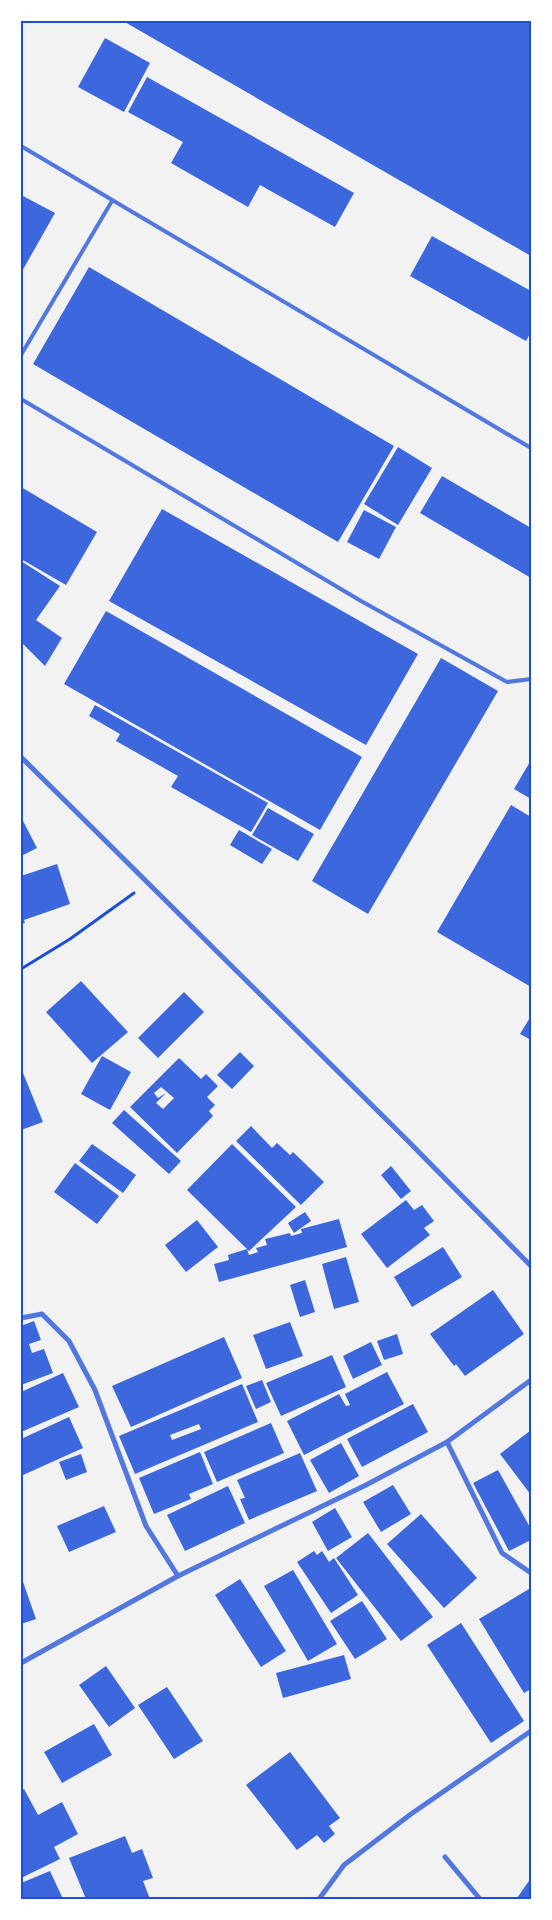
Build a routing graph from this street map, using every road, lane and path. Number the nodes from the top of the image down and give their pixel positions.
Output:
1 (21, 146) edge
2 (112, 201) junction
3 (21, 355) edge
4 (21, 399) edge
5 (531, 448) edge
6 (531, 679) edge
7 (21, 757) edge
8 (147, 884) junction
9 (21, 969) edge
10 (531, 1266) edge
11 (21, 1318) edge
12 (531, 1380) edge
13 (447, 1442) junction
14 (531, 1573) edge
15 (178, 1576) junction
16 (21, 1664) edge
17 (531, 1731) edge
18 (445, 1857) dead end
19 (318, 1899) edge
20 (480, 1899) edge

1 - 2 lane
2 - 3 lane
2 - 5 lane
4 - 6 lane
7 - 8 street
8 - 9 path
8 - 10 street
11 - 15 street
12 - 13 street
13 - 14 street
13 - 15 street
15 - 16 street
17 - 19 street
18 - 20 street

